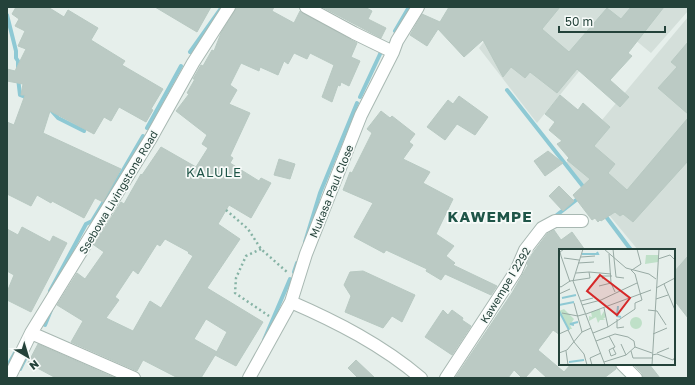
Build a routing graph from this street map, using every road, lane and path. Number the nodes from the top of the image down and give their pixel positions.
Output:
1 (229, 7) edge
2 (306, 7) edge
3 (418, 7) edge
4 (393, 52) junction
5 (226, 210) dead end
6 (582, 222) dead end
7 (261, 249) junction
8 (297, 280) junction
9 (291, 302) junction
10 (279, 323) junction
11 (31, 333) junction
12 (623, 365) edge
13 (9, 378) edge
14 (134, 378) edge
15 (249, 378) edge
16 (421, 378) edge
17 (446, 378) edge
18 (636, 378) edge

1 - 11 street, Ssebowa Livingstone Road
2 - 4 street
3 - 4 street, Mukasa Paul Close
4 - 8 street, Mukasa Paul Close
5 - 7 path
6 - 17 street, Kawempe I 2292
7 - 8 path
7 - 10 path
8 - 9 street, Mukasa Paul Close
9 - 10 street, Mukasa Paul Close
9 - 16 street
10 - 15 street, Mukasa Paul Close
11 - 13 street, Ssebowa Livingstone Road
11 - 14 street
12 - 18 street

